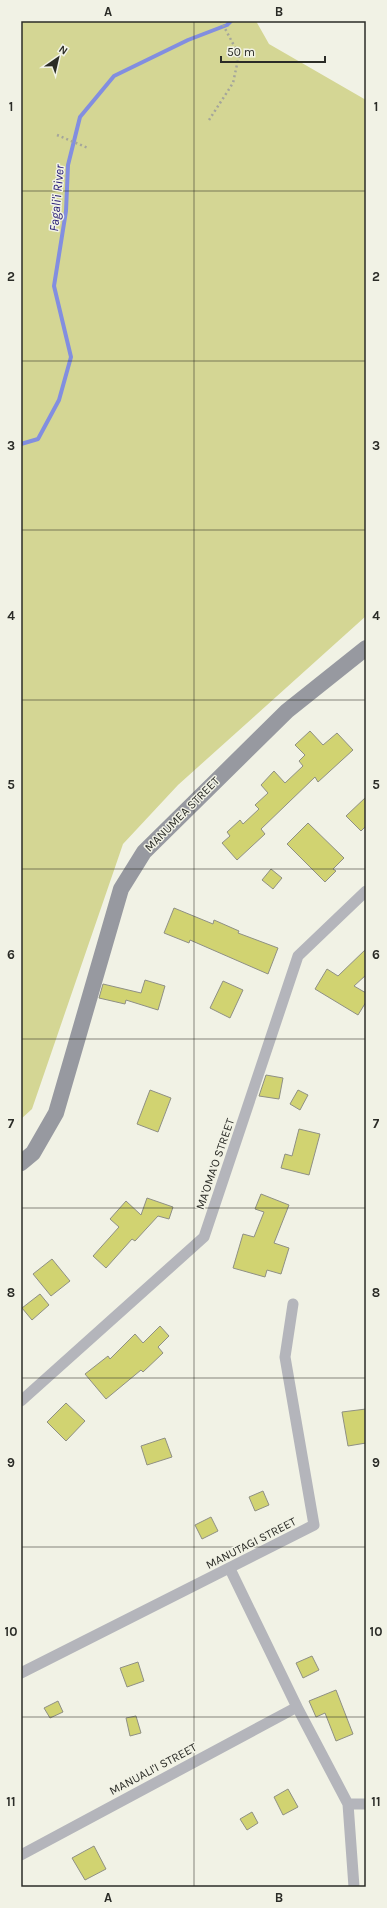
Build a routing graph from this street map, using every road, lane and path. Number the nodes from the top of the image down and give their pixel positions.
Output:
1 (221, 21) edge
2 (209, 120) dead end
3 (57, 135) dead end
4 (88, 148) dead end
5 (366, 648) edge
6 (366, 890) edge
7 (21, 1163) edge
8 (293, 1304) dead end
9 (21, 1401) edge
10 (230, 1569) junction
11 (21, 1673) edge
12 (297, 1707) junction
13 (348, 1804) junction
14 (366, 1804) edge
15 (21, 1855) edge
16 (354, 1887) edge

1 - 2 path
3 - 4 path
5 - 7 main road, MANUMEA STREET
6 - 9 street, MA'OMA'O STREET
8 - 10 street, MANUTAGI STREET
10 - 11 street, MANUTAGI STREET
10 - 12 street
12 - 13 street
12 - 15 street, MANUALI'I STREET
13 - 14 street
13 - 16 street

